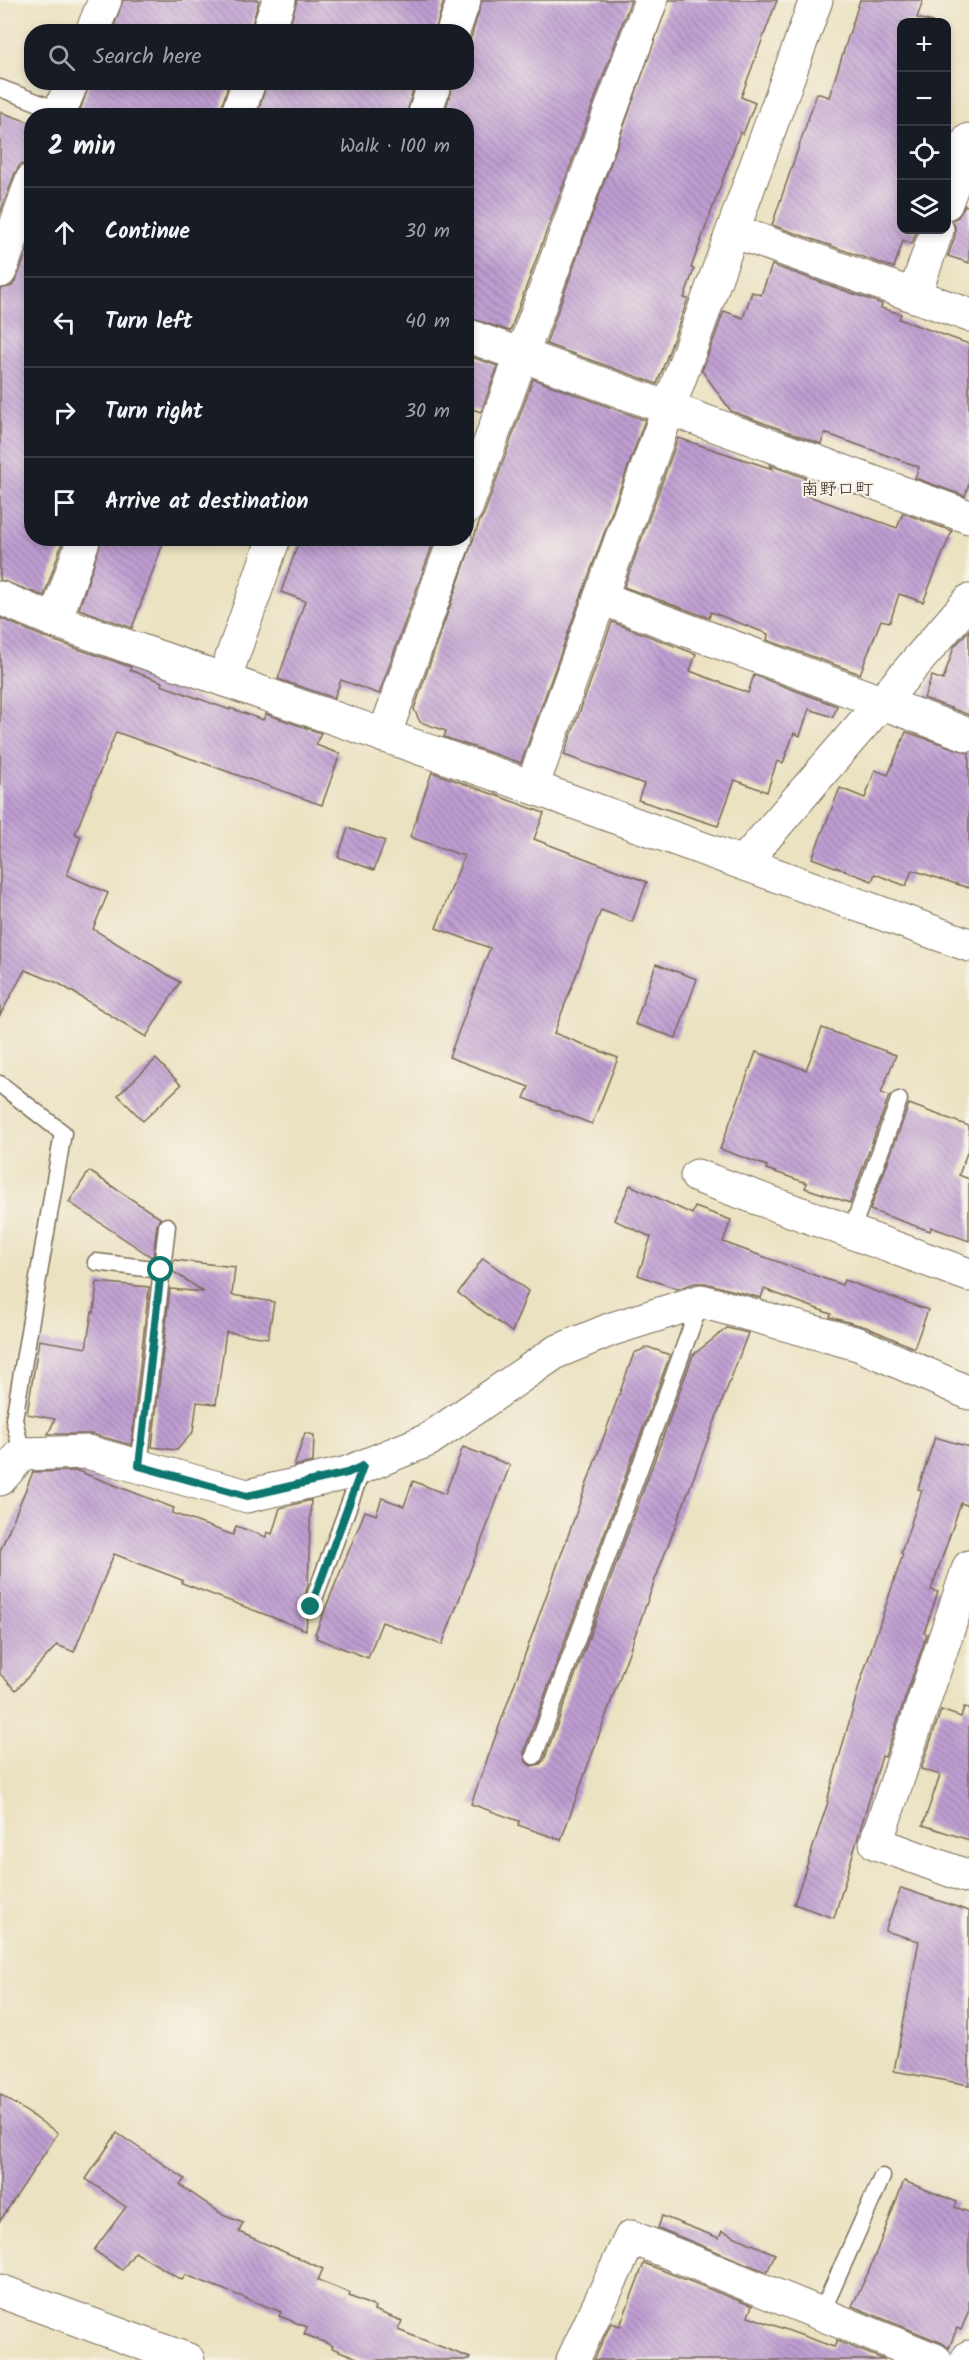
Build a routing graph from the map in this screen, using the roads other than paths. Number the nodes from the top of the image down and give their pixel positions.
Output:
1 (105, 0) edge
2 (279, 0) edge
3 (464, 0) edge
4 (651, 0) edge
5 (816, 0) edge
6 (96, 24) edge
7 (271, 24) edge
8 (456, 24) edge
9 (0, 88) edge
10 (246, 90) edge
11 (432, 90) edge
12 (63, 103) edge
13 (240, 108) edge
14 (427, 108) edge
15 (969, 140) edge
16 (951, 189) edge
17 (24, 203) edge
18 (733, 231) junction
19 (936, 234) edge
20 (0, 271) edge
21 (914, 296) junction
22 (969, 315) edge
23 (474, 337) edge
24 (522, 355) junction
25 (669, 408) junction
26 (474, 486) edge
27 (969, 517) edge
28 (81, 546) edge
29 (271, 546) edge
30 (452, 546) edge
31 (0, 598) edge
32 (601, 598) junction
33 (969, 601) edge
34 (55, 621) junction
35 (224, 680) junction
36 (881, 704) junction
37 (969, 735) edge
38 (384, 736) junction
39 (532, 788) junction
40 (743, 862) junction
41 (969, 945) edge
42 (0, 1084) edge
43 (898, 1100) dead end
44 (698, 1176) dead end
45 (167, 1226) dead end
46 (851, 1232) junction
47 (96, 1262) dead end
48 (161, 1270) junction
49 (969, 1275) edge
50 (701, 1301) junction
51 (969, 1393) edge
52 (22, 1454) junction
53 (139, 1466) junction
54 (363, 1466) junction
55 (0, 1479) edge
56 (969, 1567) edge
57 (311, 1607) dead end
58 (534, 1756) dead end
59 (969, 1877) edge
60 (882, 2177) dead end
61 (0, 2290) edge
62 (821, 2314) junction
63 (188, 2360) edge
64 (573, 2360) edge
65 (935, 2360) edge

1 - 6 street
2 - 7 street
3 - 8 street
4 - 24 street
5 - 18 street
9 - 12 lane
10 - 13 street
11 - 14 street
15 - 16 street
17 - 20 street
18 - 21 street
18 - 25 street
19 - 21 street
21 - 22 street
23 - 24 street
24 - 25 street
24 - 26 street
25 - 27 street
25 - 32 street
28 - 34 street
29 - 35 street
30 - 38 street
31 - 34 street
32 - 36 street
32 - 39 street
33 - 36 street
34 - 35 street
35 - 38 street
36 - 37 street
36 - 40 street
38 - 39 street
39 - 40 street
40 - 41 street
42 - 52 lane
43 - 46 lane
44 - 46 street
45 - 48 lane
46 - 49 street
47 - 48 lane
48 - 53 lane
50 - 51 street
50 - 54 street
50 - 58 lane
52 - 53 street
52 - 55 street
53 - 54 street
54 - 57 lane
56 - 59 street
60 - 62 lane
61 - 63 street
62 - 64 street
62 - 65 street

